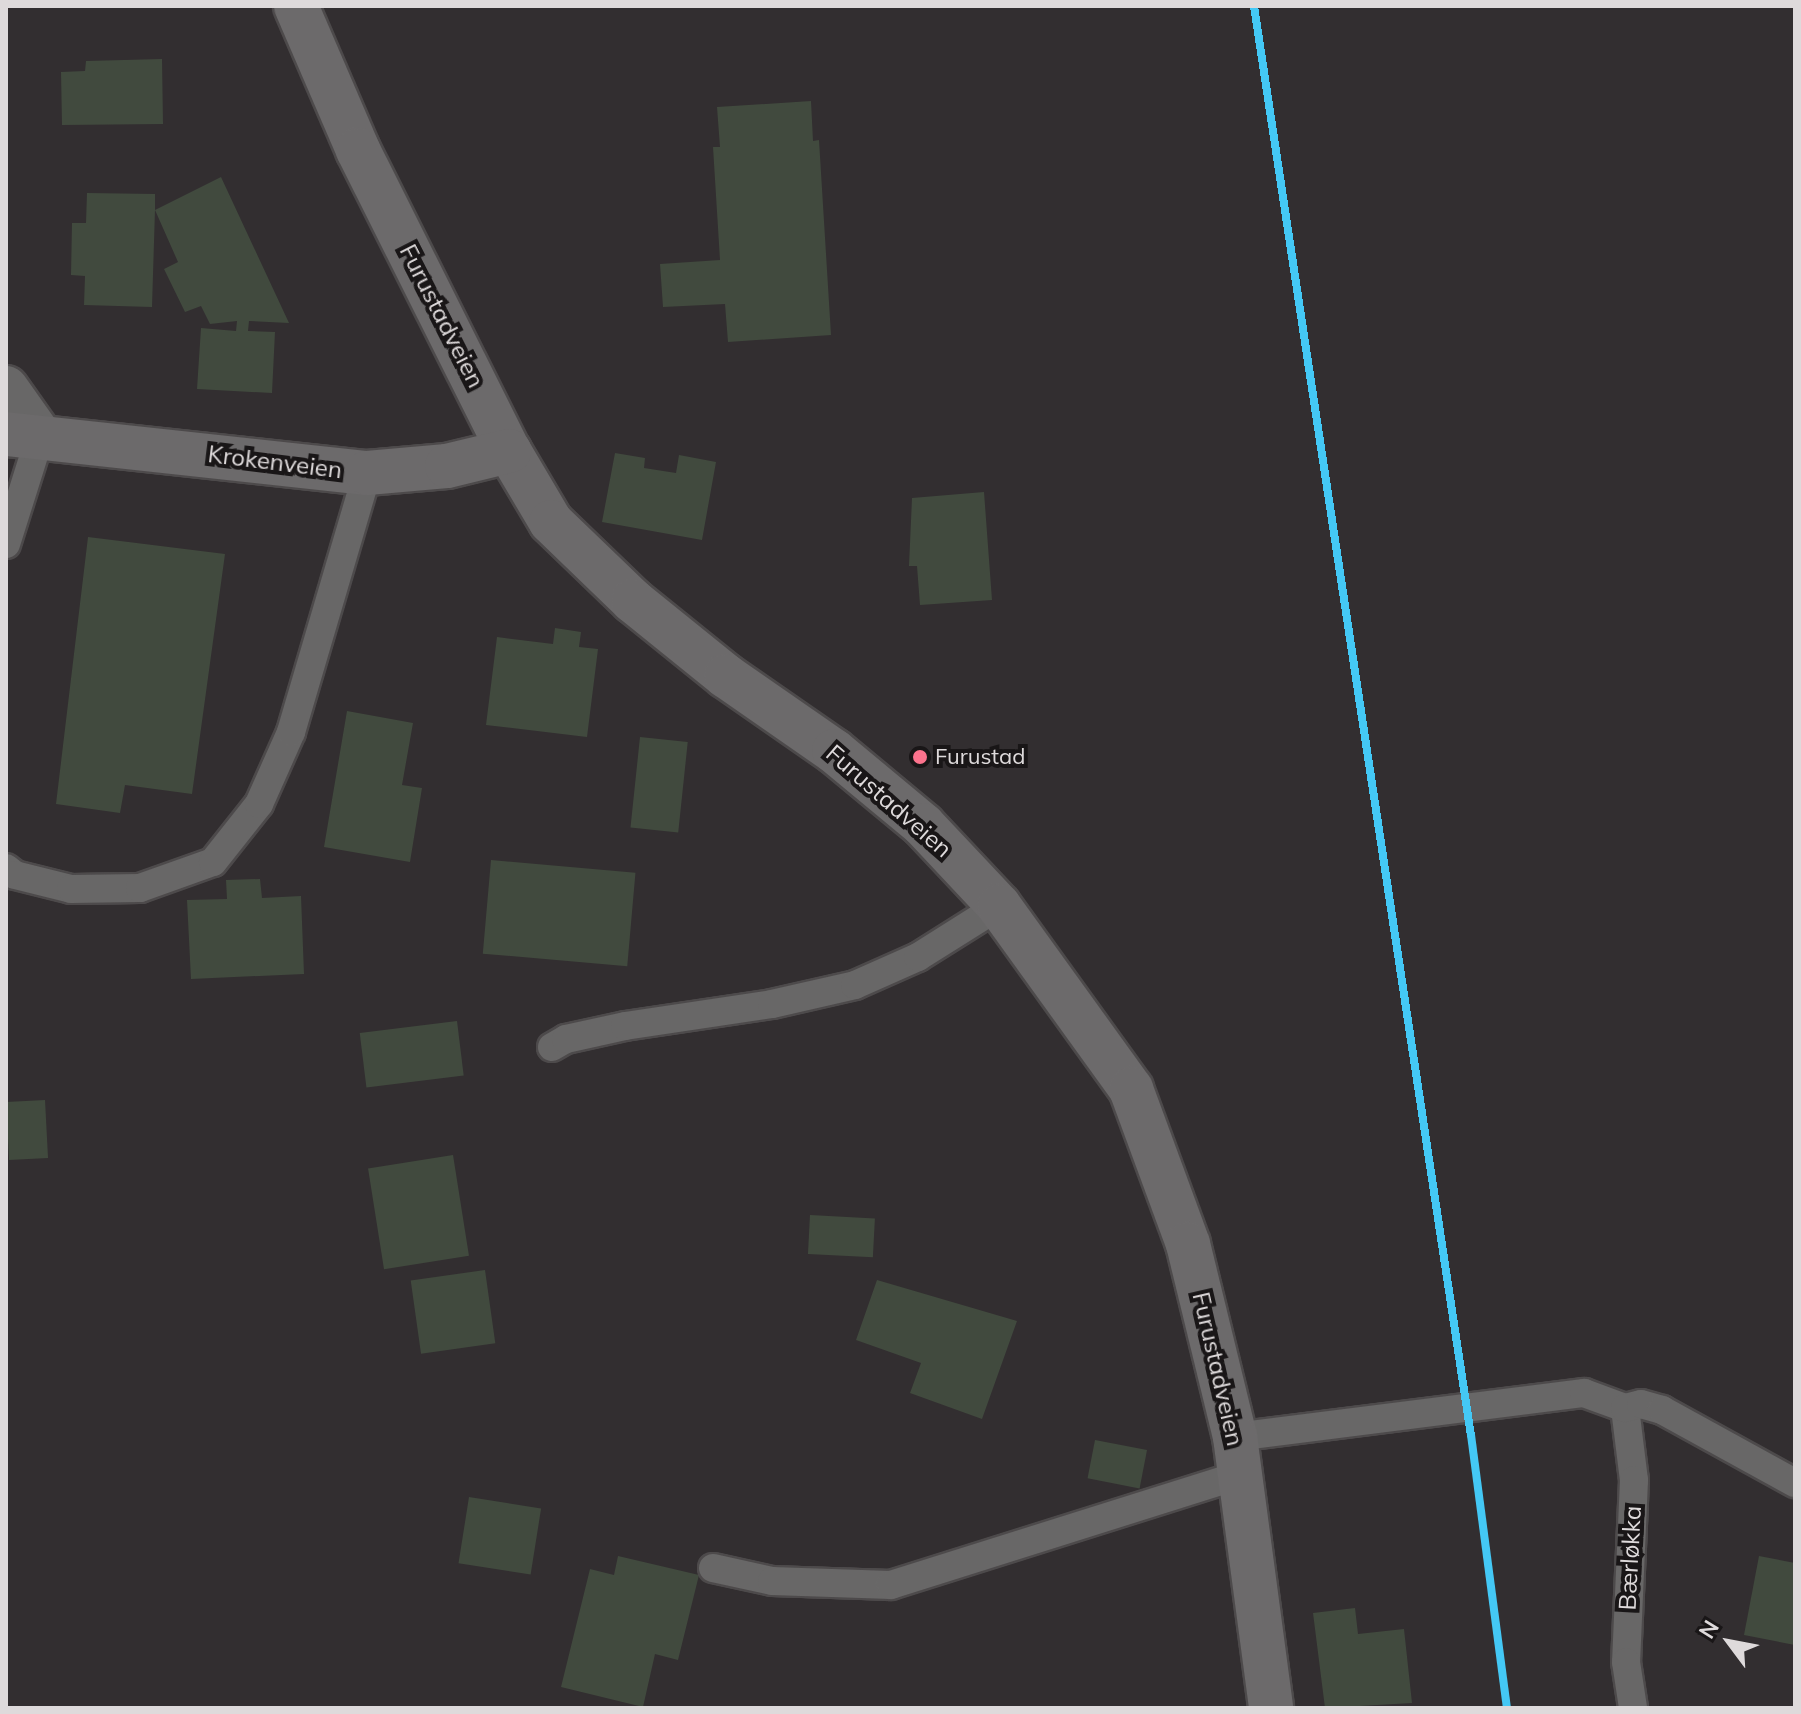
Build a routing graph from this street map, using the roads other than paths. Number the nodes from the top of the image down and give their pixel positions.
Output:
1 (296, 6) edge
2 (6, 388) edge
3 (23, 435) edge
4 (509, 451) junction
5 (367, 473) junction
6 (6, 544) edge
7 (6, 868) edge
8 (999, 906) junction
9 (552, 1047) dead end
10 (1625, 1408) junction
11 (1238, 1456) junction
12 (1795, 1483) edge
13 (713, 1568) dead end
14 (1271, 1708) edge
15 (1633, 1708) edge

1 - 4 main road, Furustadveien
2 - 3 street
3 - 5 main road, Krokenveien
3 - 6 lane
4 - 5 main road, Krokenveien
4 - 8 main road, Furustadveien
5 - 7 lane
8 - 9 lane
8 - 11 main road, Furustadveien
10 - 11 lane
10 - 12 lane
10 - 15 lane, Bærløkka
11 - 13 lane
11 - 14 main road, Furustadveien

